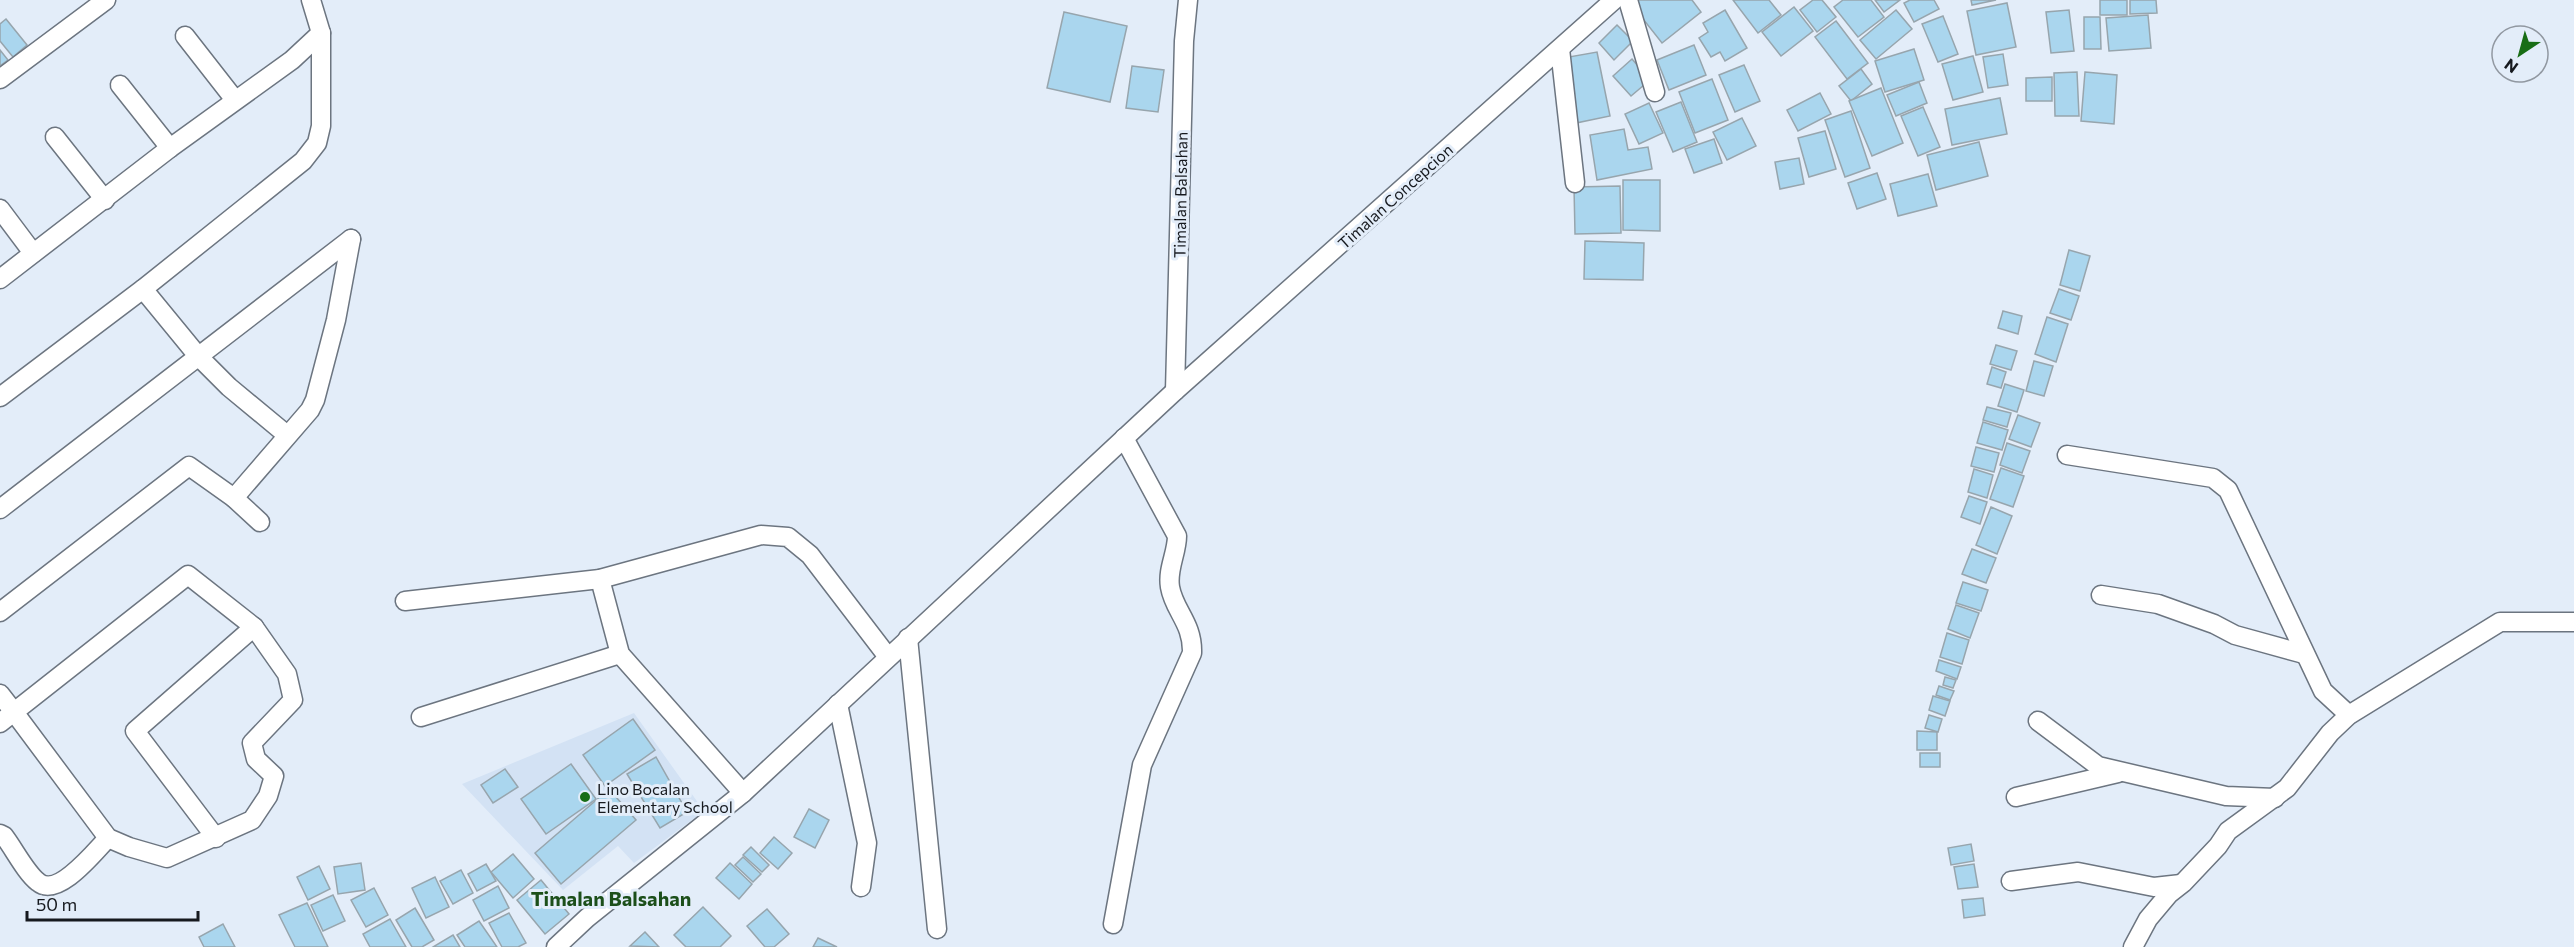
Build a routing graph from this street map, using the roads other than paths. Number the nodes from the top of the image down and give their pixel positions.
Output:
1 (106, 0) edge
2 (311, 0) edge
3 (1188, 0) edge
4 (1614, 0) edge
5 (1628, 0) edge
6 (321, 33) junction
7 (185, 36) dead end
8 (1560, 49) junction
9 (0, 79) edge
10 (120, 85) dead end
11 (1655, 92) dead end
12 (235, 100) junction
13 (55, 137) dead end
14 (170, 148) junction
15 (1575, 183) dead end
16 (105, 200) junction
17 (0, 209) edge
18 (33, 253) junction
19 (0, 279) edge
20 (143, 289) junction
21 (198, 356) junction
22 (1176, 391) junction
23 (0, 397) edge
24 (287, 435) junction
25 (1124, 438) junction
26 (2067, 455) dead end
27 (234, 498) junction
28 (0, 509) edge
29 (260, 522) dead end
30 (600, 579) junction
31 (2101, 595) dead end
32 (405, 601) dead end
33 (0, 612) edge
34 (2574, 622) edge
35 (254, 627) junction
36 (908, 638) junction
37 (620, 654) junction
38 (2304, 654) junction
39 (888, 657) junction
40 (0, 694) edge
41 (838, 704) junction
42 (2349, 715) junction
43 (7, 717) edge
44 (421, 717) dead end
45 (2038, 721) dead end
46 (2120, 773) junction
47 (743, 794) junction
48 (2016, 797) dead end
49 (2275, 798) junction
50 (0, 834) edge
51 (108, 838) junction
52 (216, 838) junction
53 (2011, 881) dead end
54 (2183, 883) junction
55 (861, 887) dead end
56 (1113, 924) dead end
57 (937, 929) dead end
58 (557, 947) edge
59 (2133, 947) edge

1 - 9 street
2 - 6 street
3 - 22 street, Timalan Balsahan
4 - 8 street, Timalan Concepcion
5 - 11 street
6 - 12 street
6 - 20 street
7 - 12 street
8 - 15 street
8 - 22 street, Timalan Concepcion
10 - 14 street
12 - 14 street
13 - 16 street
14 - 16 street
16 - 18 street
17 - 18 street
18 - 19 street
20 - 21 street
20 - 23 street
21 - 24 street
21 - 24 street
21 - 28 street
22 - 25 street, Timalan Concepcion
24 - 27 street
25 - 36 street, Timalan Concepcion
25 - 56 street
26 - 38 street
27 - 29 street
27 - 33 street
30 - 32 street
30 - 37 street
30 - 39 street
31 - 38 street
34 - 42 street
35 - 43 street
35 - 52 street
35 - 52 street
36 - 39 street, Timalan Concepcion
36 - 57 street
37 - 44 street
37 - 47 street
38 - 42 street
39 - 41 street, Timalan Concepcion
40 - 43 street
41 - 47 street, Timalan Concepcion
41 - 55 street
42 - 49 street
43 - 51 street
45 - 46 street
46 - 48 street
46 - 49 street
47 - 58 street, Timalan Concepcion
49 - 54 street
50 - 51 street
51 - 52 street
53 - 54 street
54 - 59 street

